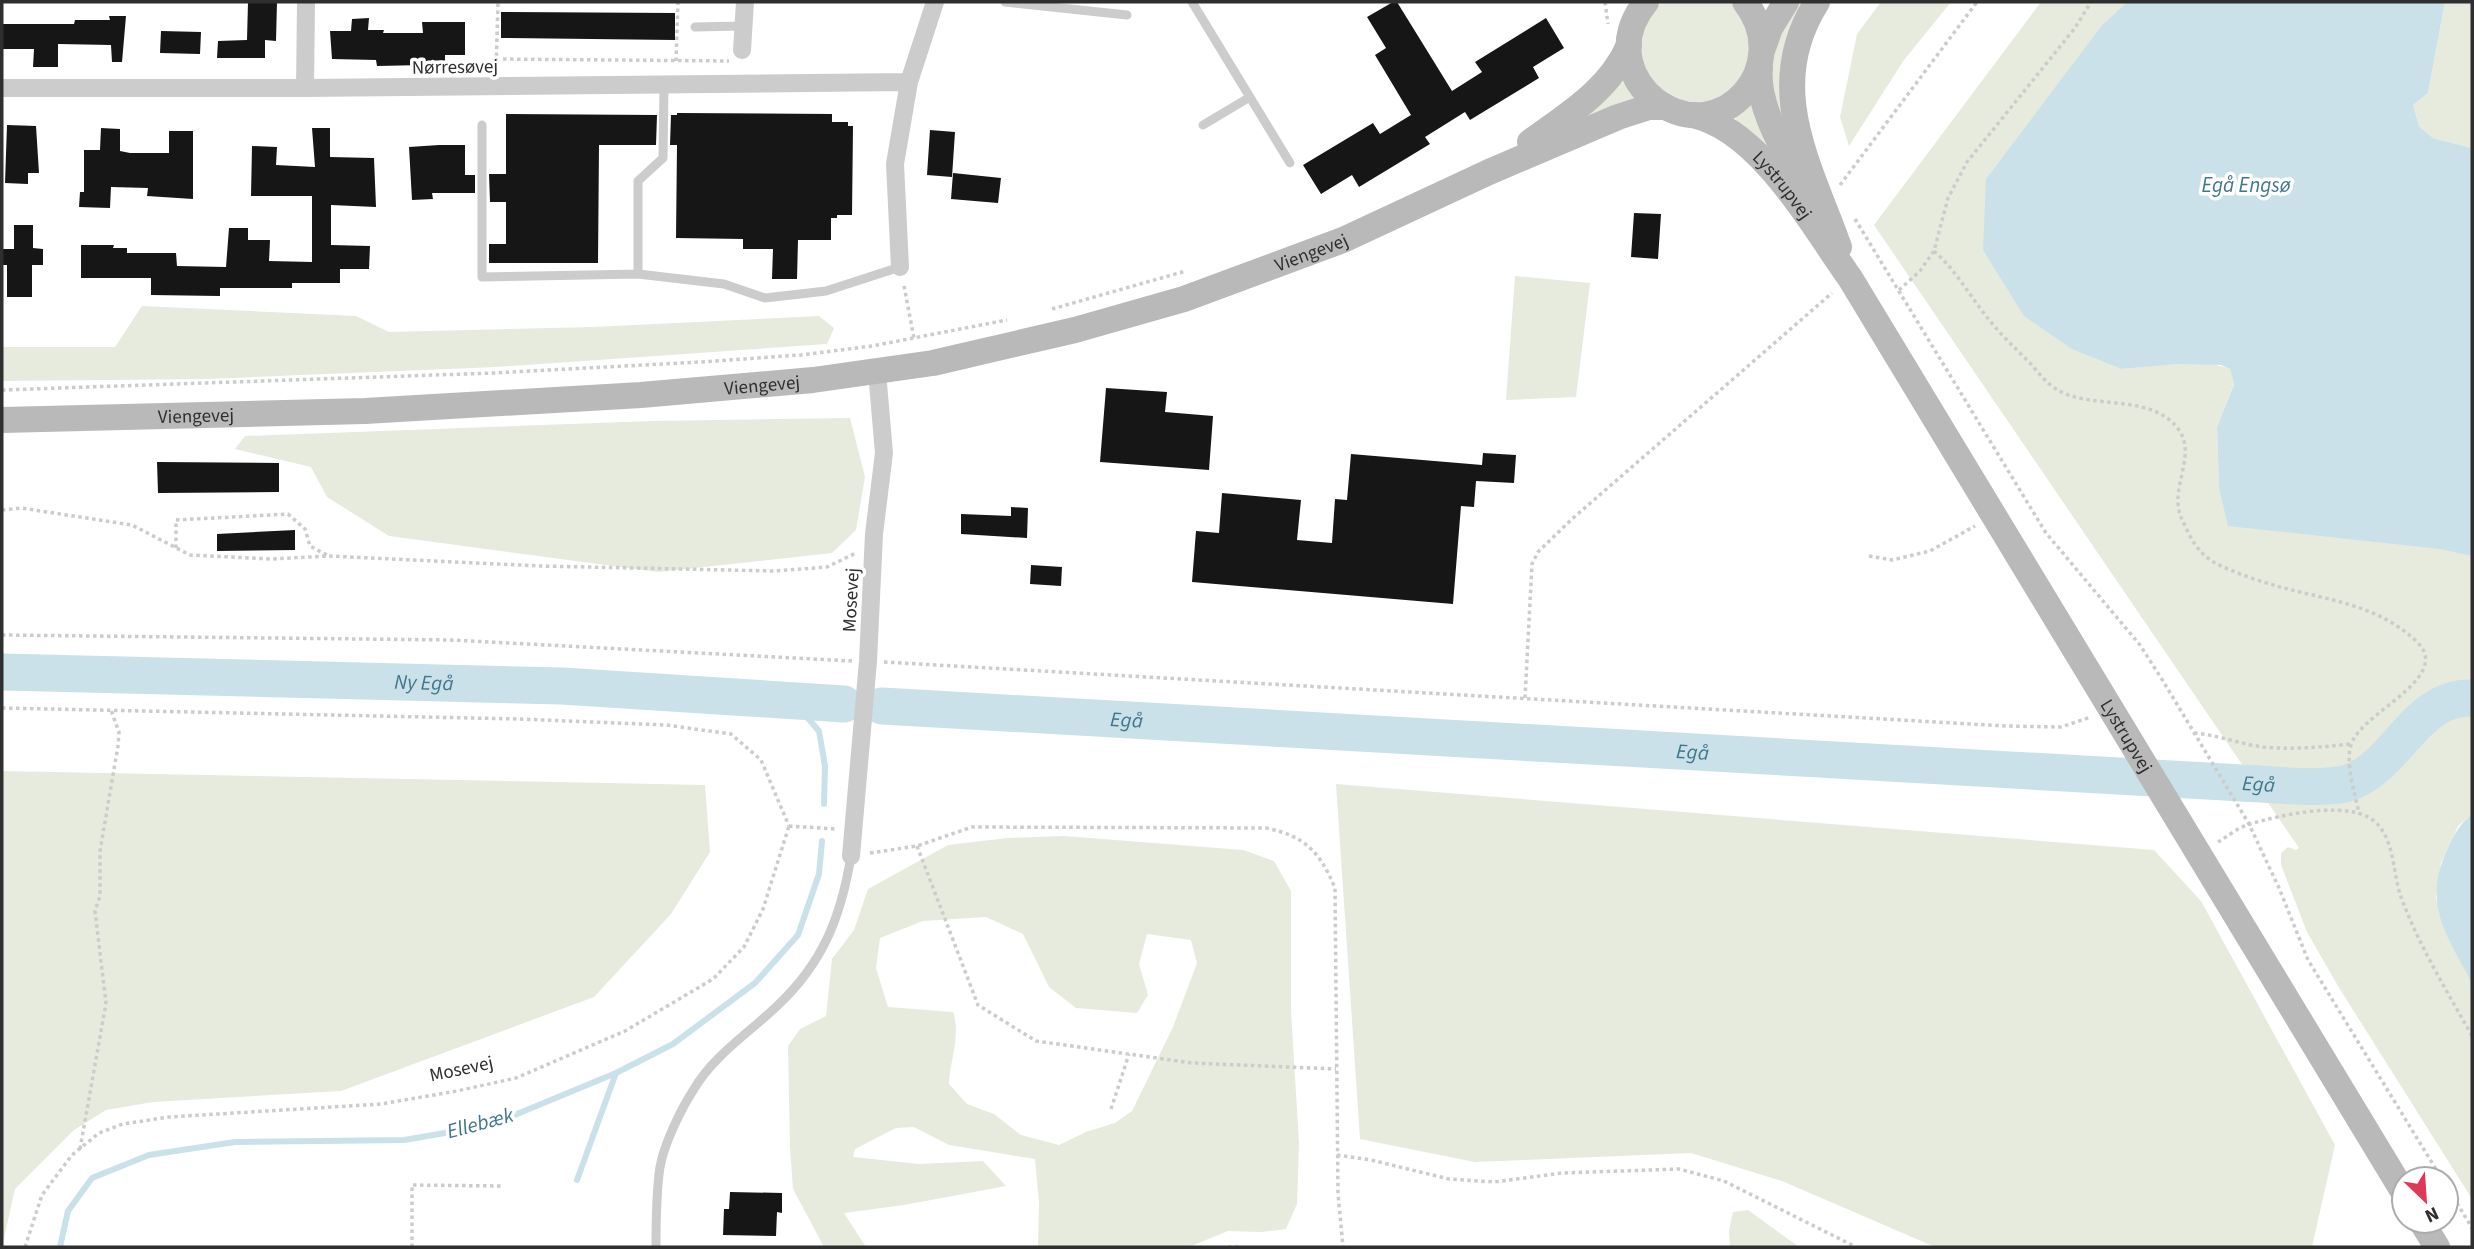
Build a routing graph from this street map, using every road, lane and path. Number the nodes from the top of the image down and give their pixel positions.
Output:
1 (306, 2) edge
2 (498, 2) edge
3 (678, 2) edge
4 (745, 2) edge
5 (935, 2) edge
6 (1005, 2) edge
7 (1192, 2) edge
8 (1745, 2) edge
9 (1786, 2) edge
10 (1817, 2) edge
11 (1977, 2) edge
12 (2091, 2) edge
13 (1639, 6) edge
14 (1127, 15) dead end
15 (743, 26) junction
16 (695, 27) dead end
17 (1629, 46) junction
18 (741, 56) joint
19 (1761, 58) junction
20 (496, 59) junction
21 (676, 61) junction
22 (909, 82) junction
23 (495, 86) junction
24 (664, 86) junction
25 (2, 88) edge
26 (305, 88) junction
27 (1250, 97) junction
28 (1666, 107) junction
29 (1693, 114) junction
30 (482, 125) dead end
31 (1203, 125) dead end
32 (1290, 163) dead end
33 (1489, 172) junction
34 (1832, 179) dead end
35 (1851, 213) dead end
36 (1839, 248) junction
37 (1934, 251) junction
38 (900, 267) junction
39 (638, 274) junction
40 (1850, 278) junction
41 (1899, 290) junction
42 (914, 338) dead end
43 (877, 372) junction
44 (2, 420) edge
45 (2, 510) edge
46 (1995, 515) junction
47 (874, 534) junction
48 (177, 548) junction
49 (329, 556) junction
50 (1869, 556) dead end
51 (2, 635) edge
52 (867, 661) junction
53 (1525, 698) junction
54 (2112, 707) junction
55 (2, 708) edge
56 (111, 710) junction
57 (2194, 733) junction
58 (2351, 744) junction
59 (2358, 813) junction
60 (2249, 824) junction
61 (789, 826) junction
62 (852, 830) junction
63 (917, 846) junction
64 (2199, 853) junction
65 (851, 856) junction
66 (2472, 1036) edge
67 (1129, 1054) junction
68 (1337, 1069) junction
69 (1111, 1109) dead end
70 (80, 1149) junction
71 (1337, 1156) junction
72 (2433, 1165) edge
73 (2390, 1170) edge
74 (503, 1186) dead end
75 (2460, 1208) edge
76 (2472, 1228) edge
77 (25, 1247) edge
78 (412, 1247) edge
79 (656, 1247) edge
80 (1228, 1247) edge
81 (1242, 1247) edge
82 (1343, 1247) edge
83 (1856, 1247) edge

1 - 26 street
2 - 20 path
3 - 21 path
4 - 15 street
5 - 22 street
6 - 14 lane
7 - 27 lane
8 - 19 street, Lystrupvej
9 - 19 street
10 - 36 street
11 - 34 path
12 - 37 path
13 - 17 street
15 - 16 lane
15 - 18 street
17 - 28 street
17 - 33 street, Viengevej
18 - 21 path
19 - 29 street
19 - 36 street, Lystrupvej
20 - 21 path
20 - 23 path
22 - 24 street, Nørresøvej
22 - 38 street
23 - 24 street, Nørresøvej
23 - 26 street, Nørresøvej
24 - 39 lane
25 - 26 street, Nørresøvej
27 - 31 lane
27 - 32 lane
28 - 29 street, Lystrupvej
28 - 33 street, Viengevej
29 - 40 street, Lystrupvej
30 - 39 lane
33 - 43 street, Viengevej
35 - 41 path
36 - 40 street, Lystrupvej
37 - 41 path
37 - 58 path
38 - 39 lane
38 - 42 path
40 - 46 street, Lystrupvej
40 - 53 path
41 - 57 path
43 - 44 street, Viengevej
43 - 47 street, Mosevej
45 - 48 path
46 - 50 path
46 - 54 street, Lystrupvej
47 - 49 path
47 - 52 street, Mosevej
48 - 49 path
48 - 49 path
51 - 52 path
52 - 53 path
52 - 62 street, Mosevej
53 - 54 path
54 - 64 street, Lystrupvej
55 - 56 path
56 - 61 path
56 - 70 path
57 - 58 path
57 - 60 path
58 - 59 path
59 - 60 path
59 - 66 path
60 - 64 path
60 - 72 path
61 - 62 path
61 - 70 path, Mosevej
62 - 65 street, Mosevej
63 - 65 path
63 - 67 path
63 - 68 path
64 - 73 street, Lystrupvej
65 - 79 lane, Mosevej
67 - 68 path
67 - 69 path
68 - 71 path
70 - 77 path, Mosevej
71 - 82 path
71 - 83 path
74 - 78 path
75 - 76 path
80 - 81 path

